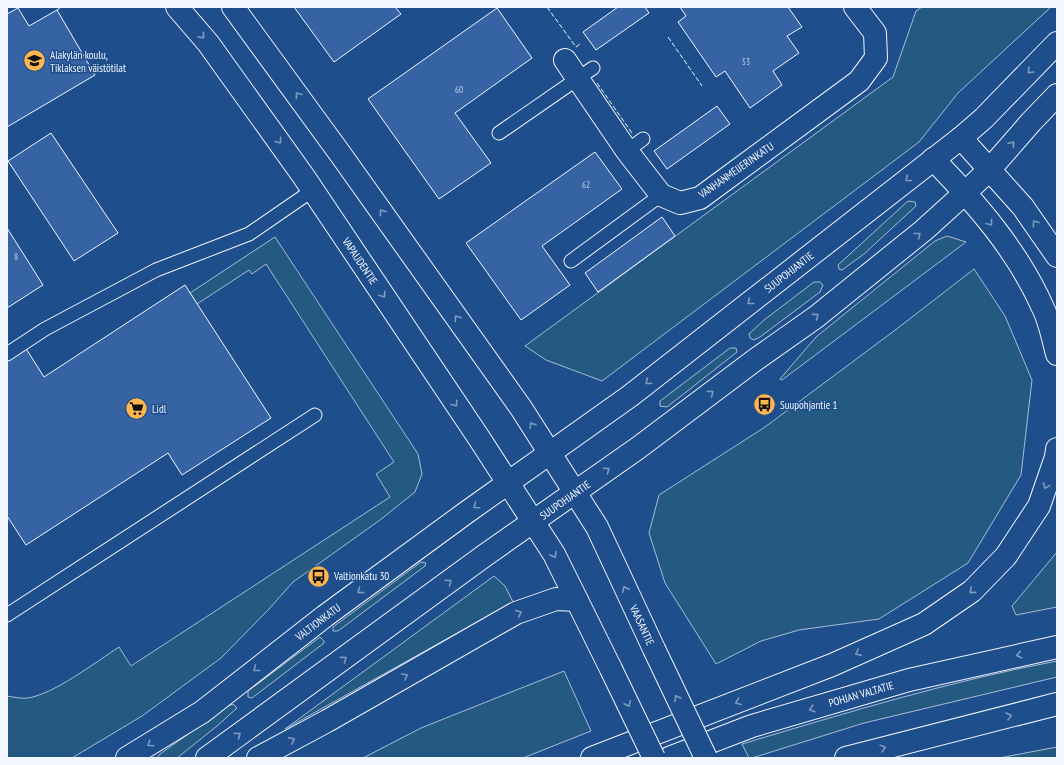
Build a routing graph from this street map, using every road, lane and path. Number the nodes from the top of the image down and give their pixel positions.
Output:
1 (177, 7) edge
2 (233, 7) edge
3 (855, 7) edge
4 (1057, 43) edge
5 (564, 54) dead end
6 (585, 73) junction
7 (1057, 95) edge
8 (499, 133) dead end
9 (961, 138) junction
10 (933, 159) junction
11 (990, 169) junction
12 (313, 190) junction
13 (966, 192) junction
14 (661, 195) junction
15 (1057, 256) edge
16 (571, 261) dead end
17 (7, 354) edge
18 (1057, 354) edge
19 (315, 415) dead end
20 (1057, 449) edge
21 (550, 454) junction
22 (508, 483) junction
23 (575, 493) junction
24 (533, 522) junction
25 (577, 600) junction
26 (7, 615) edge
27 (1057, 647) edge
28 (1057, 704) edge
29 (127, 758) edge
30 (207, 758) edge
31 (258, 758) edge
32 (592, 758) edge
33 (654, 758) edge
34 (669, 758) edge
35 (706, 758) edge
36 (846, 758) edge

1 -> 12 main road, VAPAUDENTIE
21 -> 2 main road
3 - 14 main road, VANHANMEIJERINKATU
4 -> 9 main road, SUUPOHJANTIE
5 - 6 main road, VANHANMEIJERINKATU
6 - 8 lane
6 - 14 main road, VANHANMEIJERINKATU
11 -> 7 main road, SUUPOHJANTIE
9 - 10 main road, SUUPOHJANTIE
9 - 11 main road
10 - 13 main road
10 -> 21 main road, SUUPOHJANTIE
11 - 13 main road, SUUPOHJANTIE
15 -> 11 main road
12 - 17 lane
12 -> 22 main road, VAPAUDENTIE
13 -> 18 main road
23 -> 13 main road, SUUPOHJANTIE
14 - 16 lane
19 - 26 lane
20 -> 32 main road
21 - 22 main road, SUUPOHJANTIE
21 - 23 main road
22 - 24 main road, VAPAUDENTIE
22 -> 29 main road, VALTIONKATU
23 - 24 main road, SUUPOHJANTIE
35 -> 23 main road, VAASANTIE, bridge
24 -> 25 main road
30 -> 24 main road
31 -> 25 main road
25 -> 33 main road, bridge
27 -> 34 main road, POHJAN VALTATIE
36 -> 28 main road

